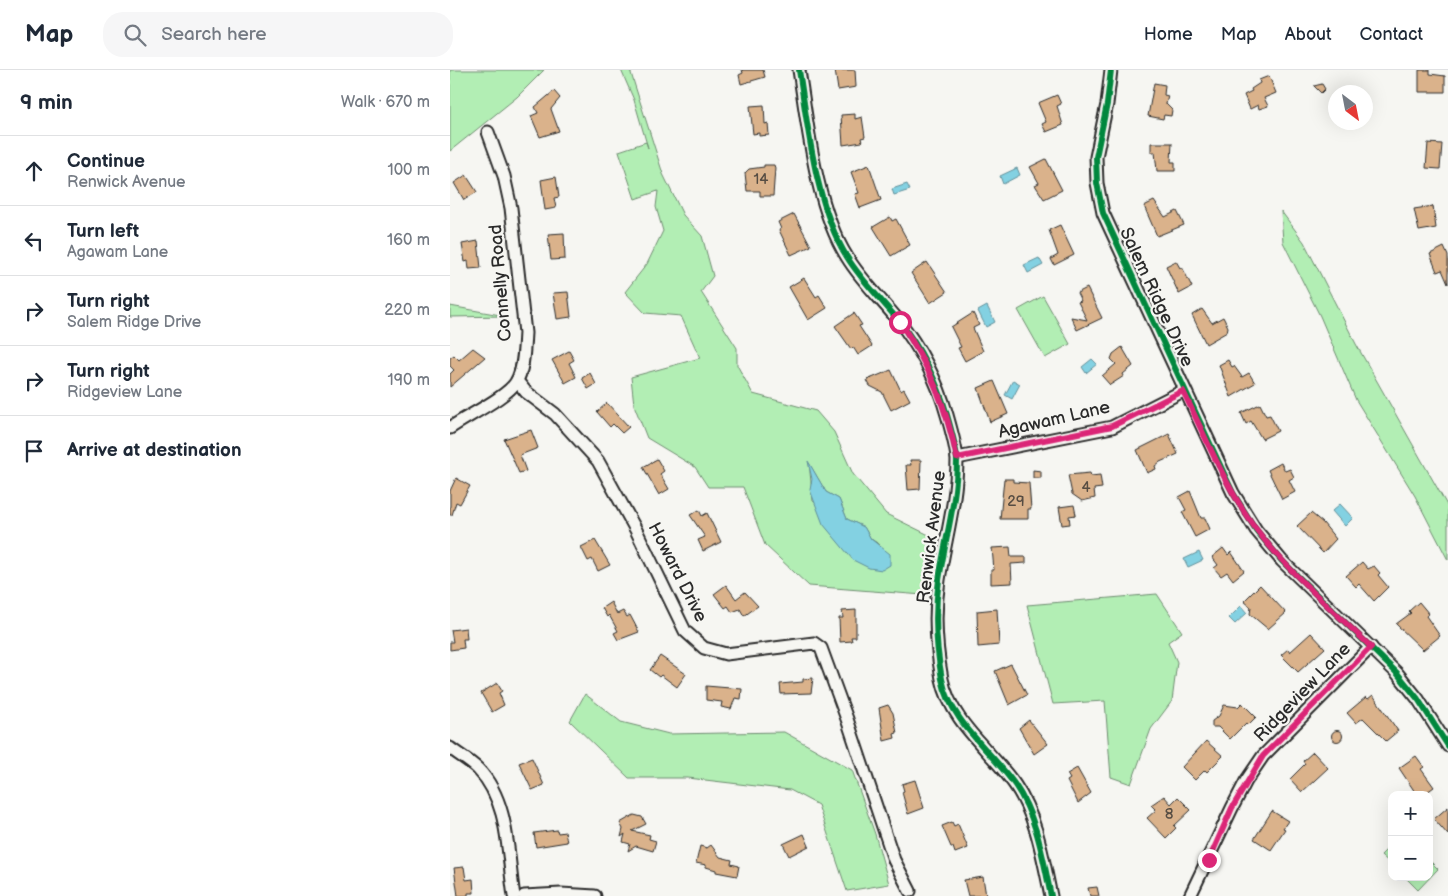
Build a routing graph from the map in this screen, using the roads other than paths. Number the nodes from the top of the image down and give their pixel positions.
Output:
1 (799, 70) edge
2 (1111, 70) edge
3 (488, 132) dead end
4 (517, 381) junction
5 (1183, 391) junction
6 (450, 428) edge
7 (957, 458) junction
8 (1371, 647) junction
9 (1448, 746) edge
10 (450, 748) edge
11 (910, 891) dead end
12 (514, 896) edge
13 (524, 896) edge
14 (594, 896) edge
15 (1051, 896) edge
16 (1190, 896) edge

1 - 7 street, Renwick Avenue
2 - 5 street, Salem Ridge Drive
3 - 4 street, Connelly Road
4 - 6 street
4 - 11 street, Howard Drive
5 - 7 street, Agawam Lane
5 - 8 street, Salem Ridge Drive
7 - 15 street, Renwick Avenue
8 - 9 street, Salem Ridge Drive
8 - 16 street, Ridgeview Lane
10 - 12 street
13 - 14 street

